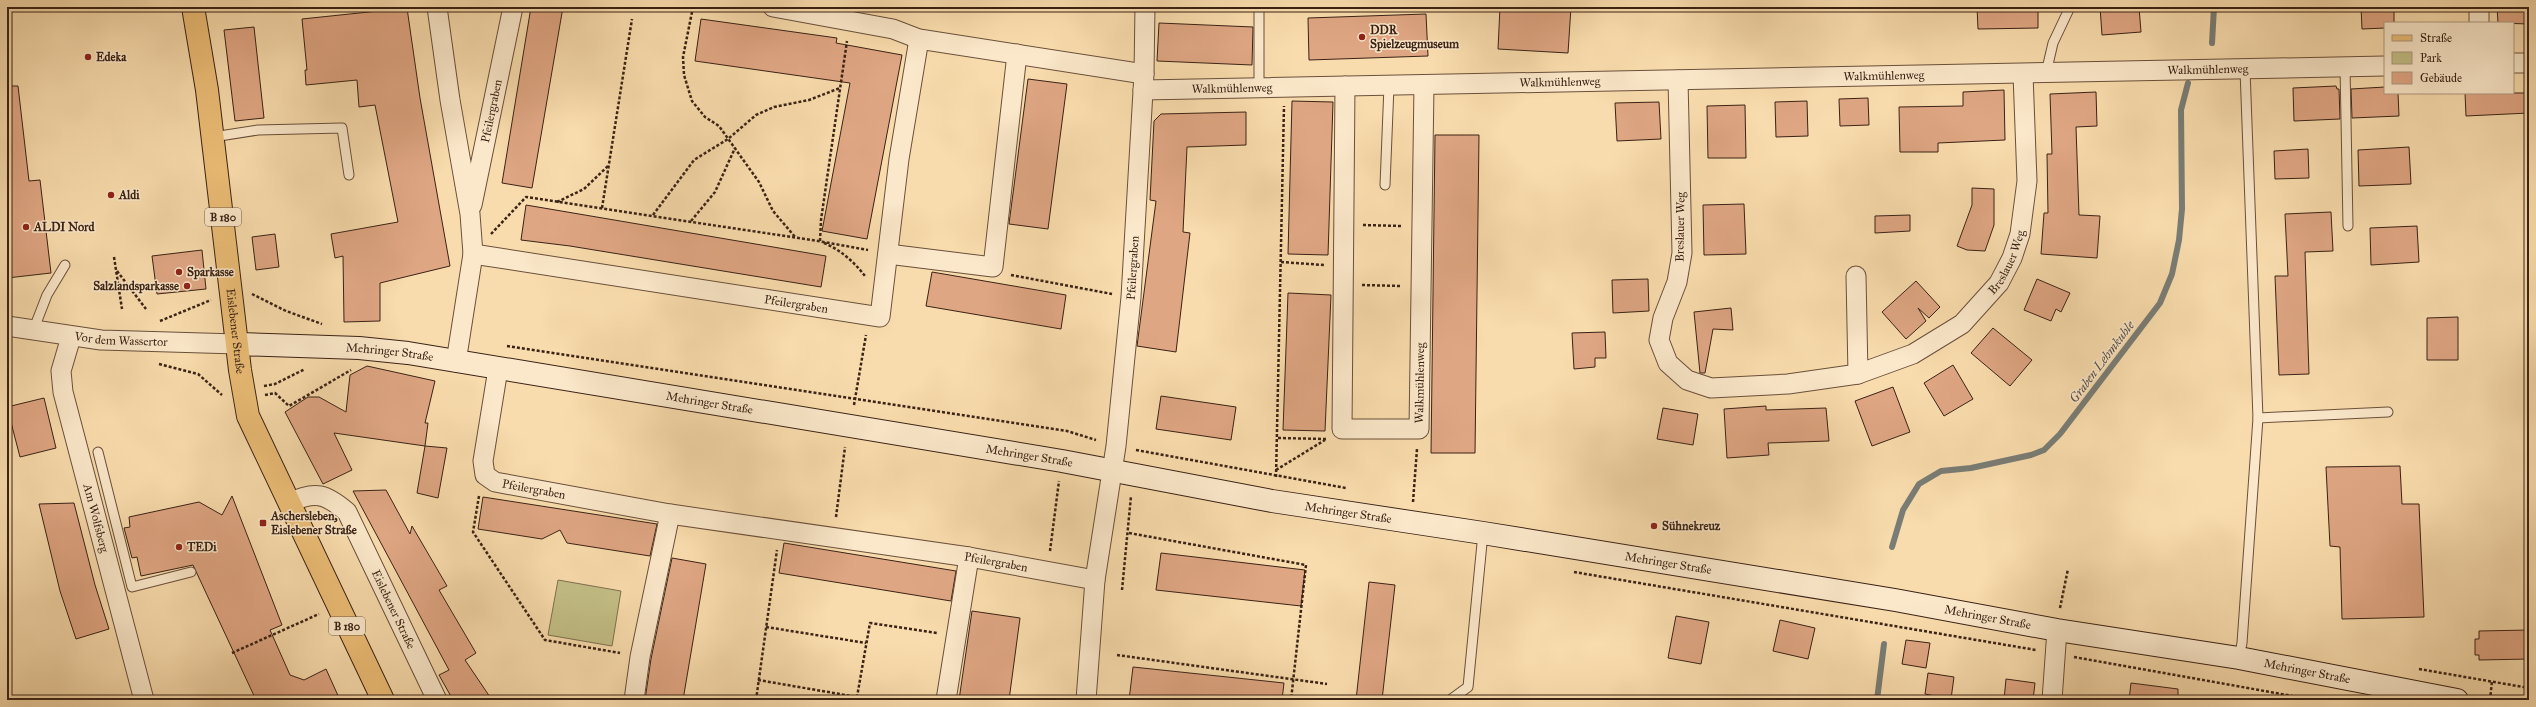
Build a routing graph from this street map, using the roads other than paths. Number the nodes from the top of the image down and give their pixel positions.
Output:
1 (194, 7) edge
2 (437, 7) edge
3 (513, 7) edge
4 (773, 7) edge
5 (1145, 7) edge
6 (1259, 7) edge
7 (2070, 7) edge
8 (2479, 7) edge
9 (2479, 22) edge
10 (919, 39) junction
11 (1017, 54) junction
12 (2514, 63) edge
13 (2529, 63) edge
14 (2384, 66) edge
15 (2345, 67) junction
16 (2245, 70) junction
17 (2046, 73) junction
18 (2023, 74) junction
19 (1678, 80) junction
20 (1143, 82) junction
21 (1424, 85) junction
22 (1345, 86) junction
23 (1389, 86) junction
24 (1259, 88) junction
25 (213, 137) junction
26 (350, 175) dead end
27 (1385, 186) dead end
28 (470, 214) junction
29 (2348, 226) dead end
30 (473, 254) junction
31 (888, 254) junction
32 (65, 265) dead end
33 (1856, 276) dead end
34 (7, 326) edge
35 (33, 331) junction
36 (71, 337) junction
37 (237, 344) junction
38 (456, 362) junction
39 (498, 369) junction
40 (1858, 374) junction
41 (2388, 412) dead end
42 (2258, 418) junction
43 (98, 452) dead end
44 (1111, 470) junction
45 (289, 503) junction
46 (670, 514) junction
47 (1483, 533) junction
48 (969, 557) junction
49 (191, 572) dead end
50 (1095, 580) junction
51 (2057, 630) junction
52 (2238, 658) junction
53 (144, 700) edge
54 (383, 700) edge
55 (437, 700) edge
56 (634, 700) edge
57 (946, 700) edge
58 (1086, 700) edge
59 (1450, 700) edge
60 (2052, 700) edge
61 (2457, 700) edge

1 - 25 main road, Eislebener Straße / B 180
2 - 28 street, Pfeilergraben
3 - 28 street, Pfeilergraben
4 - 10 street
5 - 20 street, Pfeilergraben
6 - 24 lane
7 - 17 lane
8 - 9 street
10 - 11 street
10 - 31 street, Pfeilergraben
11 - 20 street
11 - 31 street
12 - 13 street
14 - 15 street, Walkmühlenweg
15 - 16 street, Walkmühlenweg
15 - 29 lane
16 - 17 street, Walkmühlenweg
16 - 42 lane
17 - 18 street, Walkmühlenweg
18 - 19 street, Walkmühlenweg
18 - 40 street, Breslauer Weg
19 - 21 street, Walkmühlenweg
19 - 40 street, Breslauer Weg
20 - 24 street, Walkmühlenweg
20 - 44 street, Pfeilergraben
21 - 22 street, Walkmühlenweg
21 - 23 street, Walkmühlenweg
22 - 23 street, Walkmühlenweg
22 - 24 street, Walkmühlenweg
23 - 27 lane
25 - 26 lane
25 - 37 main road, Eislebener Straße / B 180
28 - 30 street, Pfeilergraben
30 - 31 street, Pfeilergraben
30 - 38 street
32 - 35 lane
33 - 40 street
34 - 35 street, Vor dem Wassertor
35 - 36 street, Vor dem Wassertor
36 - 37 street, Vor dem Wassertor
36 - 53 street, Am Wolfsberg
37 - 38 main road, Mehringer Straße
37 - 45 main road, Eislebener Straße / B 180
38 - 39 main road, Mehringer Straße
39 - 44 main road, Mehringer Straße
39 - 46 street, Pfeilergraben
41 - 42 lane
42 - 52 lane
43 - 49 lane
44 - 47 main road, Mehringer Straße
44 - 50 street, Pfeilergraben
45 - 54 main road, Eislebener Straße / B 180
45 - 55 street, Eislebener Straße
46 - 48 street, Pfeilergraben
46 - 56 street
47 - 51 main road, Mehringer Straße
47 - 59 lane
48 - 50 street, Pfeilergraben
48 - 57 street
50 - 58 street, Pfeilergraben
51 - 52 main road, Mehringer Straße
51 - 60 street
52 - 61 main road, Mehringer Straße

